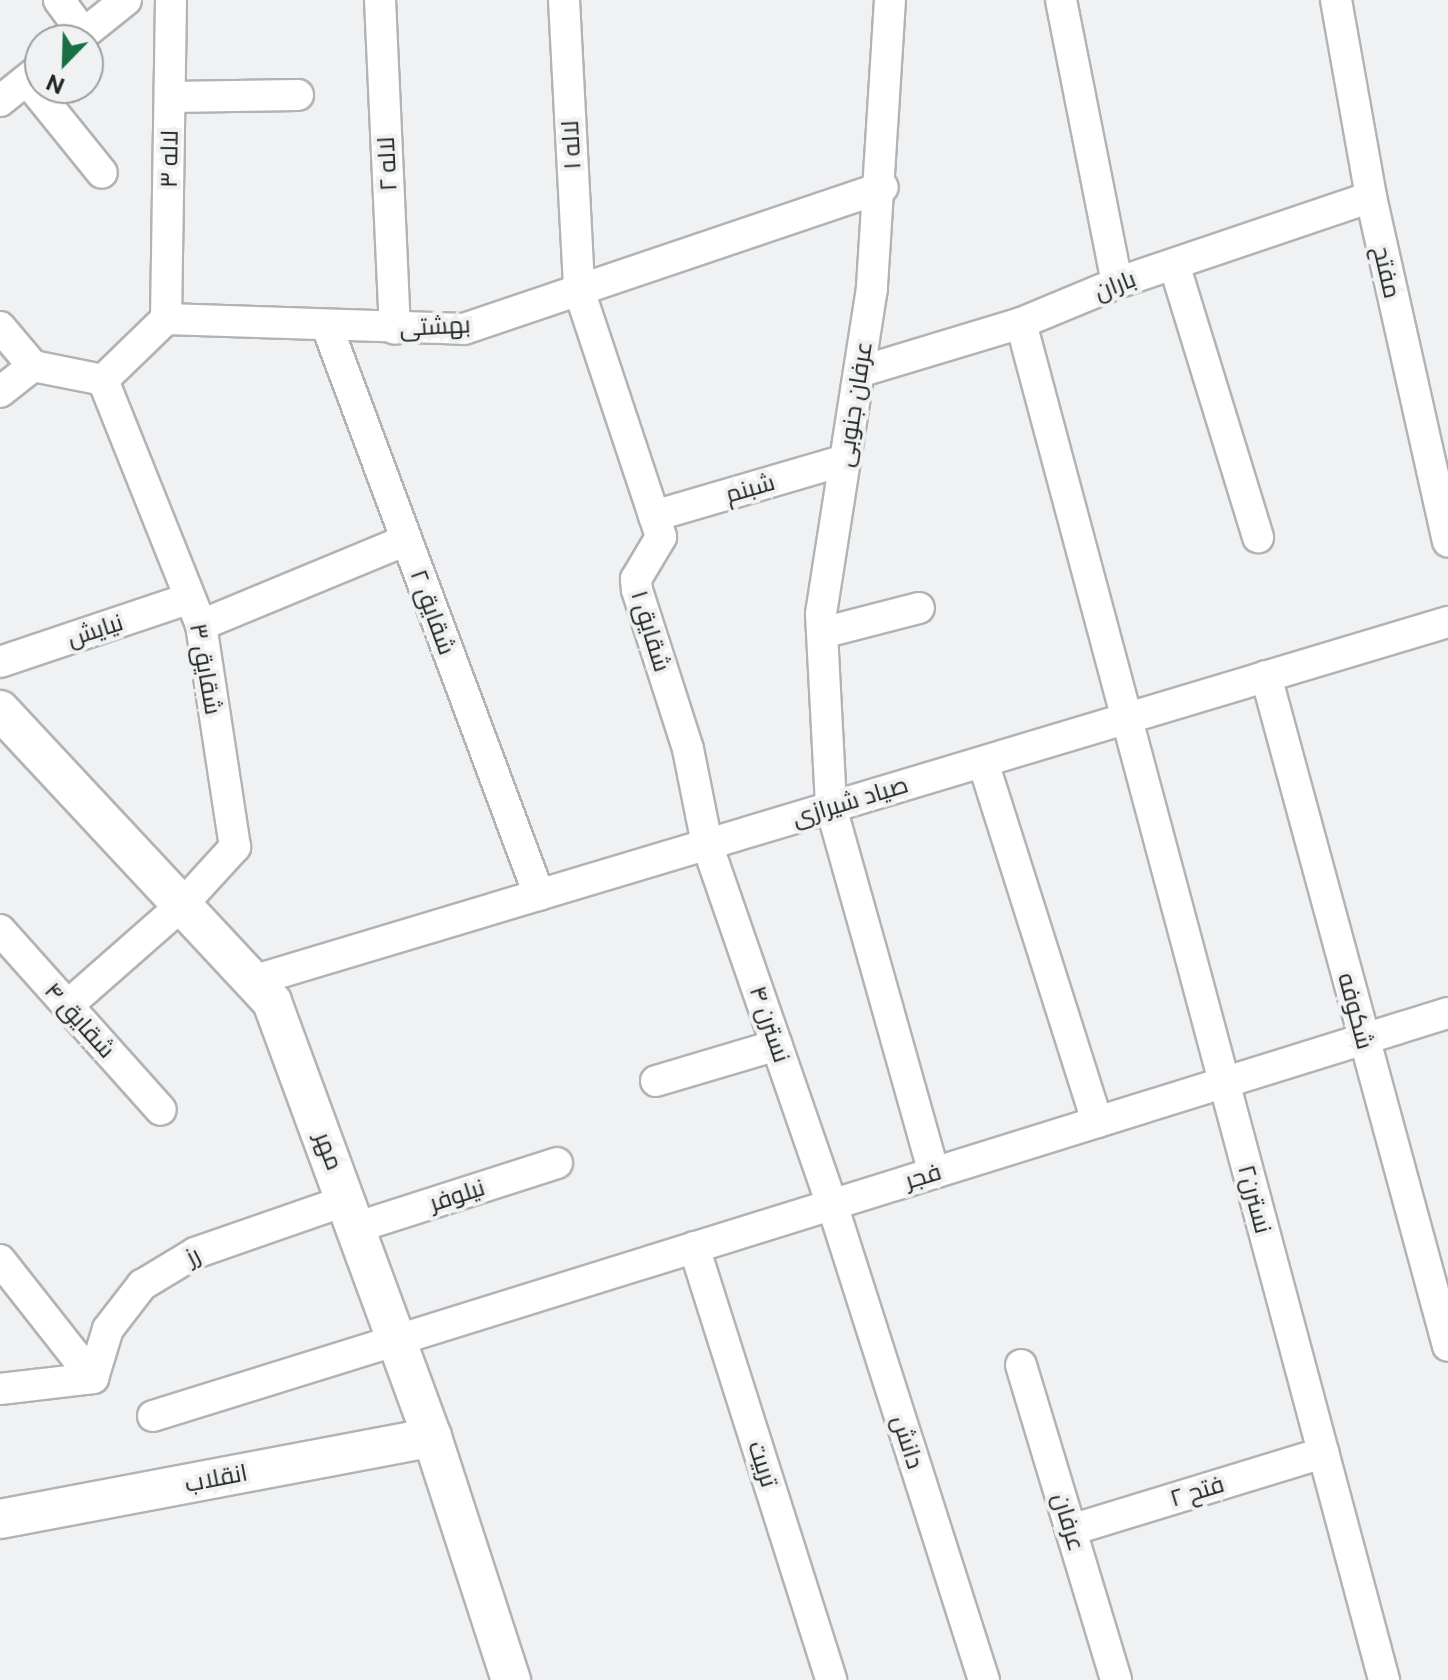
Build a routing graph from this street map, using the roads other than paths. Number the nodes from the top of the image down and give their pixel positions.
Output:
1 (59, 0) edge
2 (126, 0) edge
3 (171, 0) edge
4 (380, 0) edge
5 (564, 0) edge
6 (890, 0) edge
7 (1061, 0) edge
8 (1336, 0) edge
9 (73, 24) edge
10 (96, 24) edge
11 (24, 82) edge
12 (298, 95) dead end
13 (170, 97) junction
14 (0, 101) edge
15 (53, 104) edge
16 (102, 173) dead end
17 (883, 187) junction
18 (1371, 197) junction
19 (1174, 264) junction
20 (1117, 283) junction
21 (579, 290) junction
22 (166, 319) junction
23 (1021, 323) junction
24 (0, 327) edge
25 (328, 329) junction
26 (395, 329) junction
27 (33, 366) junction
28 (859, 372) junction
29 (103, 380) junction
30 (0, 392) edge
31 (845, 460) junction
32 (654, 516) junction
33 (1258, 537) dead end
34 (406, 540) junction
35 (1448, 541) edge
36 (919, 608) dead end
37 (196, 611) junction
38 (1448, 622) edge
39 (822, 633) junction
40 (0, 662) edge
41 (1266, 676) junction
42 (0, 710) edge
43 (1127, 718) junction
44 (983, 762) junction
45 (831, 807) junction
46 (707, 844) junction
47 (539, 895) junction
48 (182, 905) junction
49 (0, 930) edge
50 (252, 981) junction
51 (67, 1006) junction
52 (1448, 1013) edge
53 (1364, 1039) junction
54 (777, 1045) junction
55 (656, 1081) dead end
56 (1223, 1082) junction
57 (161, 1110) dead end
58 (1097, 1122) junction
59 (557, 1163) dead end
60 (934, 1173) junction
61 (832, 1204) junction
62 (352, 1213) junction
63 (694, 1247) junction
64 (0, 1260) edge
65 (397, 1340) junction
66 (1448, 1346) edge
67 (1021, 1365) dead end
68 (93, 1378) junction
69 (0, 1389) edge
70 (153, 1416) dead end
71 (432, 1437) junction
72 (1323, 1453) junction
73 (0, 1519) edge
74 (1071, 1530) junction
75 (511, 1680) edge
76 (831, 1680) edge
77 (984, 1680) edge
78 (1116, 1680) edge
79 (1384, 1680) edge

1 - 9 street
2 - 10 street
3 - 13 street, لاله ۳
4 - 26 street, لاله ۲
5 - 21 street, لاله ۱
6 - 17 street, عرفان جنوبی
7 - 20 street
8 - 18 street, مفتح
11 - 14 street
12 - 13 street
13 - 22 street, لاله ۳
15 - 16 street
17 - 21 street, بهشتی
17 - 28 street, عرفان جنوبی
18 - 19 street, باران
18 - 35 street, مفتح
19 - 20 street, باران
19 - 33 street
20 - 23 street, باران
21 - 26 street, بهشتی
21 - 32 street, شقایق ۱
22 - 25 street, بهشتی
22 - 29 street
23 - 28 street, باران
23 - 43 street, نسترن۲
24 - 27 street
25 - 26 street, بهشتی
25 - 34 street, شقایق ۲
27 - 29 street
27 - 30 street
28 - 31 street, عرفان جنوبی
29 - 37 street, شقایق ۳
31 - 32 street, شبنم
31 - 39 street, عرفان جنوبی
32 - 46 street, شقایق ۱
34 - 37 street, نیایش
34 - 47 street, شقایق ۲
36 - 39 street
37 - 40 street, نیایش
37 - 48 street, شقایق ۳
38 - 41 street, صیاد شیرازی
39 - 45 street, عرفان جنوبی
41 - 43 street, صیاد شیرازی
41 - 53 street, شکوفه
42 - 48 street, مهر
43 - 44 street, صیاد شیرازی
43 - 56 street, نسترن۲
44 - 45 street, صیاد شیرازی
44 - 58 street
45 - 46 street, صیاد شیرازی
45 - 60 street, عرفان جنوبی
46 - 47 street, صیاد شیرازی
46 - 54 street, نسترن ۴
47 - 50 street, صیاد شیرازی
48 - 50 street, مهر
48 - 51 street
49 - 51 street, شقایق ۴
50 - 62 street, مهر
51 - 57 street, شقایق ۴
52 - 53 street, فجر
53 - 56 street, فجر
53 - 66 street, شکوفه
54 - 55 street
54 - 61 street, نسترن ۴
56 - 58 street, فجر
56 - 72 street, نسترن۲
58 - 60 street, فجر
59 - 62 street, نیلوفر
60 - 61 street, فجر
61 - 63 street, فجر
61 - 77 street, دانش
62 - 65 street, مهر
62 - 68 street, رز
63 - 65 street, فجر
63 - 76 street, تربیت
64 - 68 street
65 - 70 street, فجر
65 - 71 street, مهر
67 - 74 street, عرفان
68 - 69 street
71 - 73 street, انقلاب
71 - 75 street, مهر
72 - 74 street, فتح ۲
72 - 79 street, نسترن۲
74 - 78 street, عرفان

